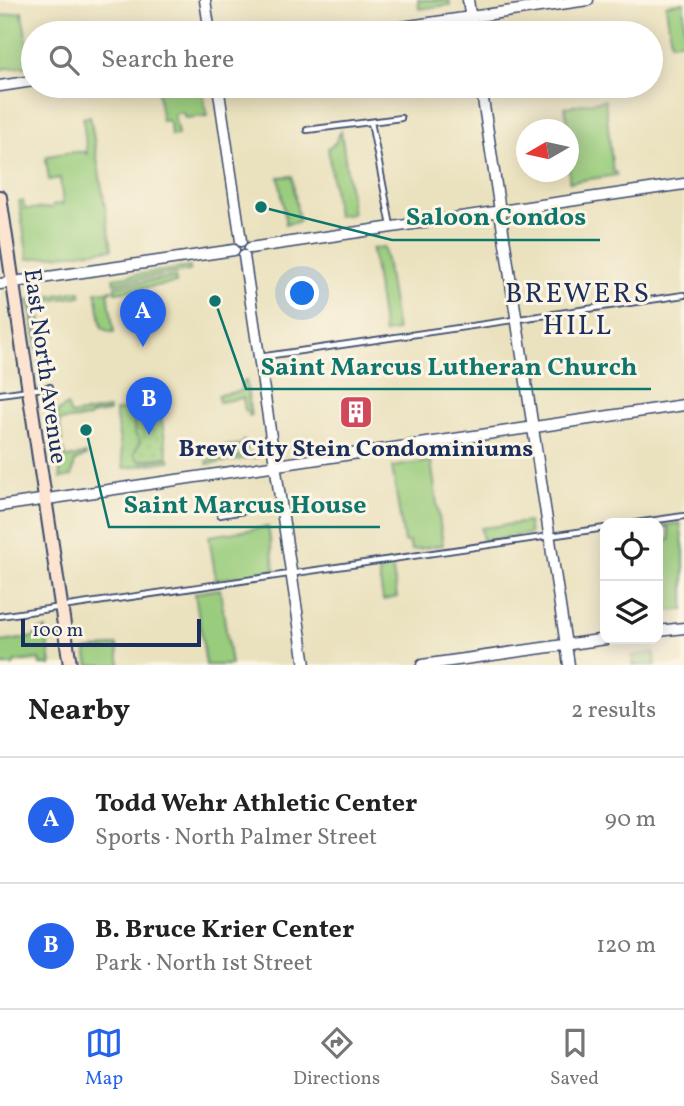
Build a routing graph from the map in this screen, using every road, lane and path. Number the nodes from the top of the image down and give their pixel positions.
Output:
1 (205, 0) edge
2 (468, 0) edge
3 (588, 0) edge
4 (471, 17) junction
5 (208, 21) edge
6 (443, 21) edge
7 (472, 21) edge
8 (21, 83) edge
9 (0, 86) edge
10 (220, 98) edge
11 (483, 98) edge
12 (401, 118) dead end
13 (371, 122) junction
14 (307, 130) dead end
15 (684, 184) edge
16 (0, 197) edge
17 (500, 210) junction
18 (391, 226) junction
19 (242, 249) junction
20 (6, 283) edge
21 (684, 295) edge
22 (517, 321) junction
23 (258, 357) junction
24 (50, 387) dead end
25 (29, 390) junction
26 (0, 394) edge
27 (684, 405) edge
28 (533, 427) junction
29 (275, 465) junction
30 (44, 499) junction
31 (281, 505) junction
32 (0, 506) edge
33 (220, 515) dead end
34 (684, 516) edge
35 (663, 519) edge
36 (600, 529) edge
37 (549, 536) junction
38 (291, 574) junction
39 (61, 607) junction
40 (0, 616) edge
41 (684, 628) edge
42 (663, 630) edge
43 (600, 640) edge
44 (566, 645) junction
45 (435, 664) edge
46 (70, 665) edge
47 (305, 665) edge
48 (422, 665) edge
49 (569, 665) edge

1 - 5 street
2 - 4 street
3 - 4 street
4 - 6 street
4 - 7 street
8 - 9 street
10 - 19 street
11 - 17 street
12 - 13 lane
13 - 14 lane
13 - 18 lane
15 - 17 street
16 - 20 main road, East North Avenue
17 - 18 street
17 - 22 street
18 - 19 street
19 - 20 street
19 - 23 street
20 - 25 main road, East North Avenue
21 - 22 lane
22 - 23 lane
22 - 28 street
23 - 29 street
24 - 25 lane
25 - 26 lane
25 - 30 main road, East North Avenue
27 - 28 street
28 - 29 street
28 - 37 street
29 - 30 street
29 - 31 street
30 - 32 street
30 - 39 main road, East North Avenue
31 - 33 lane
31 - 38 street
34 - 35 lane
36 - 37 lane
37 - 38 lane
37 - 44 street
38 - 39 lane
38 - 47 street
39 - 40 lane
39 - 46 main road, East North Avenue
41 - 42 street
43 - 44 street
44 - 45 street
44 - 49 street
45 - 48 street

